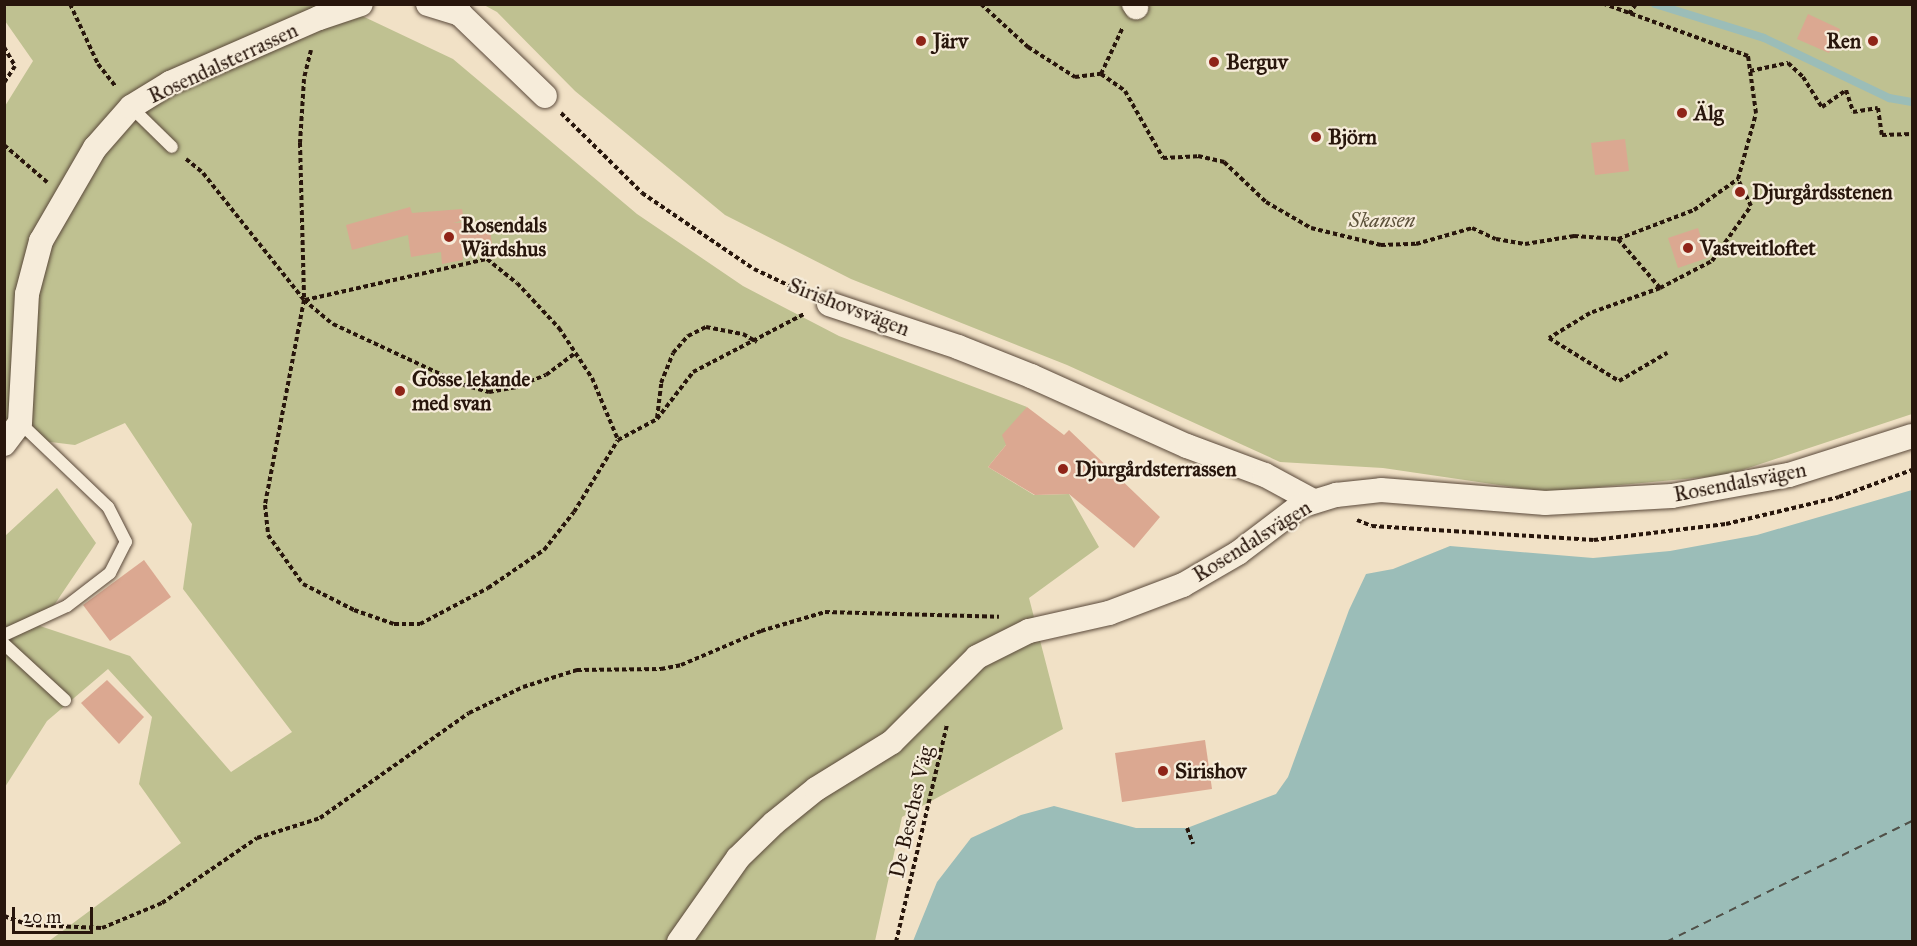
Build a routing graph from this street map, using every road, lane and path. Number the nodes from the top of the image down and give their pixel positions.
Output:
1 (70, 4) edge
2 (362, 4) edge
3 (428, 4) edge
4 (981, 4) edge
5 (1604, 4) edge
6 (1135, 6) edge
7 (1635, 6) edge
8 (458, 9) edge
9 (1629, 14) junction
10 (319, 18) junction
11 (4, 47) edge
12 (1750, 70) junction
13 (1101, 74) junction
14 (4, 83) edge
15 (545, 96) joint
16 (131, 107) junction
17 (1912, 134) edge
18 (4, 145) edge
19 (172, 147) joint
20 (1738, 179) junction
21 (66, 199) junction
22 (1618, 239) junction
23 (1660, 288) junction
24 (304, 300) junction
25 (829, 304) junction
26 (757, 342) junction
27 (575, 353) junction
28 (1667, 353) dead end
29 (657, 419) junction
30 (20, 423) junction
31 (1912, 436) edge
32 (618, 440) junction
33 (4, 444) edge
34 (1912, 470) edge
35 (1313, 501) junction
36 (1352, 518) dead end
37 (4, 635) edge
38 (1019, 635) junction
39 (4, 644) edge
40 (946, 688) junction
41 (65, 700) dead end
42 (1187, 828) dead end
43 (1194, 844) dead end
44 (4, 916) edge
45 (679, 942) edge
46 (896, 942) edge

1 - 16 path
2 - 10 street, Rosendalsterrassen
3 - 8 street
4 - 13 path
5 - 9 path
6 - 13 path
7 - 9 path
8 - 15 street
9 - 12 path
10 - 16 street, Rosendalsterrassen
10 - 24 path
11 - 14 path
12 - 17 path
12 - 20 path
13 - 22 path
15 - 25 path, Sirishovsvägen
16 - 19 lane
16 - 21 street, Rosendalsterrassen
18 - 21 path
19 - 24 path
20 - 22 path
20 - 23 path
21 - 30 street, Rosendalsterrassen
22 - 23 path
23 - 28 path
24 - 27 path
24 - 27 path
24 - 32 path
25 - 26 path
25 - 35 street, Sirishovsvägen
26 - 29 path
26 - 29 path
27 - 32 path
29 - 32 path
30 - 33 street
30 - 37 lane
31 - 35 street, Rosendalsvägen
34 - 36 path
35 - 38 street, Rosendalsvägen
38 - 40 street, Rosendalsvägen
38 - 44 path
39 - 41 lane
40 - 45 street, Rosendalsvägen
40 - 46 path, De Besches Väg
42 - 43 path

